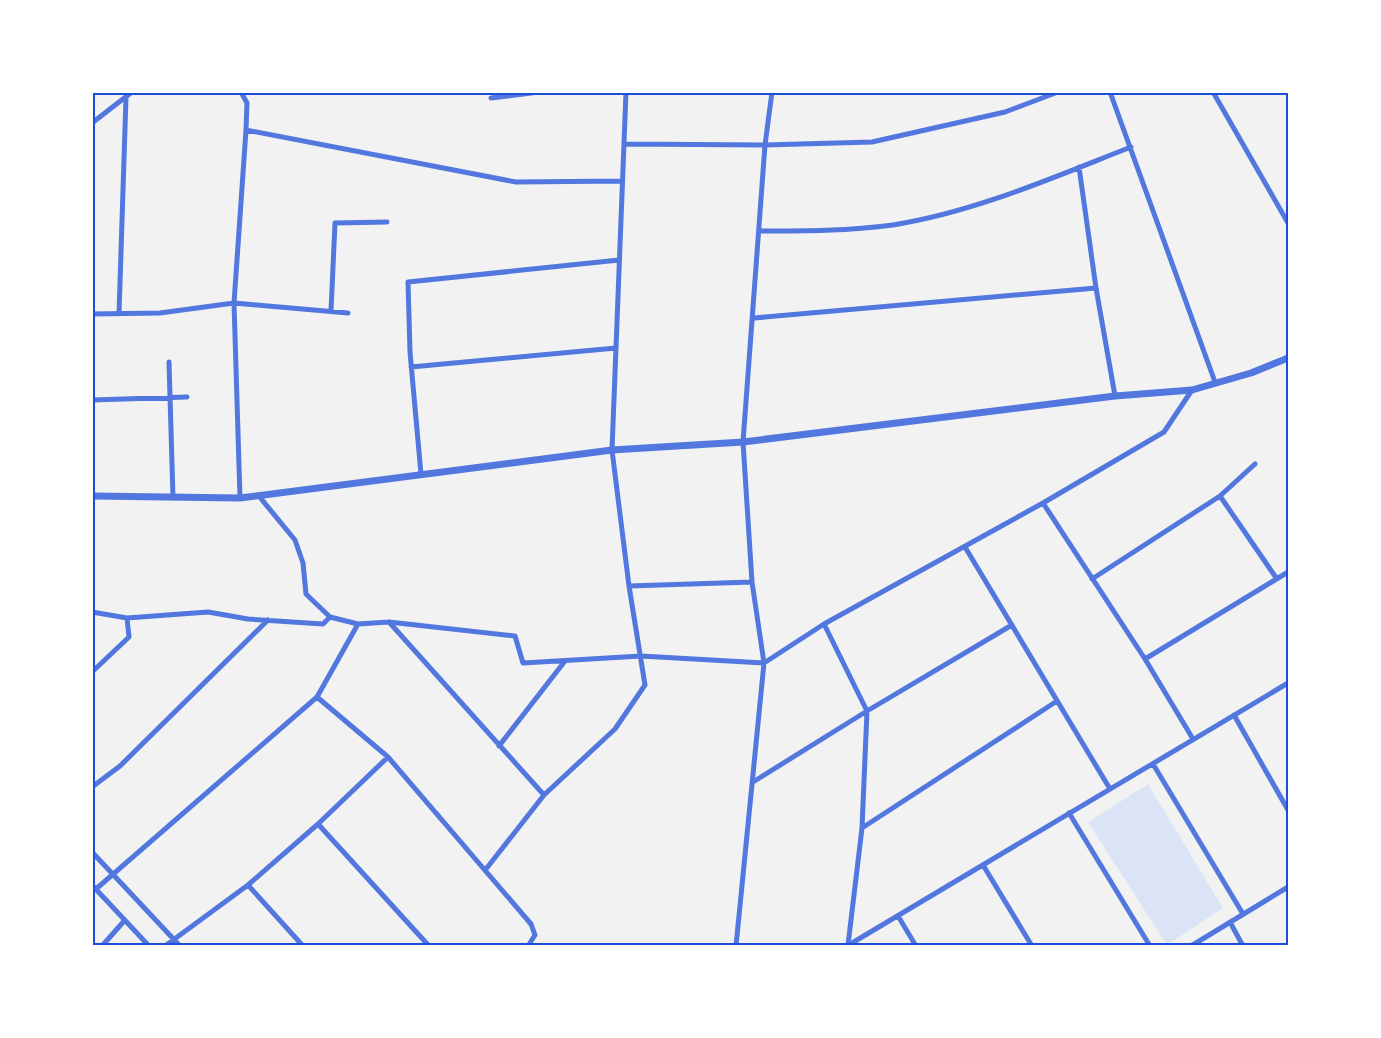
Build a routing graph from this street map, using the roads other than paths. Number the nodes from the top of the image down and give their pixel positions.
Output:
1 (132, 92) edge
2 (241, 92) edge
3 (539, 92) edge
4 (626, 92) edge
5 (772, 92) edge
6 (1058, 92) edge
7 (1110, 92) edge
8 (1213, 92) edge
9 (126, 97) junction
10 (491, 98) dead end
11 (92, 123) edge
12 (246, 130) junction
13 (624, 144) junction
14 (766, 145) junction
15 (1131, 147) junction
16 (1079, 167) junction
17 (622, 181) junction
18 (387, 222) dead end
19 (1288, 223) edge
20 (760, 231) junction
21 (619, 260) junction
22 (1096, 288) junction
23 (234, 302) junction
24 (331, 312) junction
25 (348, 313) dead end
26 (92, 314) edge
27 (119, 314) junction
28 (754, 318) junction
29 (616, 348) junction
30 (1288, 358) edge
31 (169, 362) dead end
32 (411, 367) junction
33 (1215, 382) junction
34 (1192, 390) junction
35 (1115, 396) junction
36 (187, 397) dead end
37 (170, 398) junction
38 (92, 400) edge
39 (744, 442) junction
40 (612, 450) junction
41 (1255, 464) dead end
42 (421, 474) junction
43 (258, 495) junction
44 (92, 496) edge
45 (1220, 496) junction
46 (174, 498) junction
47 (240, 498) junction
48 (1043, 503) junction
49 (965, 547) junction
50 (1288, 572) edge
51 (1092, 579) junction
52 (1277, 579) junction
53 (752, 582) junction
54 (630, 586) junction
55 (92, 612) edge
56 (330, 617) junction
57 (127, 618) junction
58 (268, 620) junction
59 (389, 622) junction
60 (358, 624) junction
61 (824, 624) junction
62 (1012, 625) junction
63 (642, 656) junction
64 (1144, 659) junction
65 (565, 661) junction
66 (764, 663) junction
67 (92, 672) edge
68 (1288, 682) edge
69 (317, 697) junction
70 (1058, 701) junction
71 (867, 711) junction
72 (1234, 715) junction
73 (1193, 739) junction
74 (499, 746) junction
75 (388, 757) junction
76 (1153, 764) junction
77 (754, 782) junction
78 (92, 787) edge
79 (1110, 789) junction
80 (544, 795) junction
81 (1288, 810) edge
82 (1069, 813) junction
83 (318, 824) junction
84 (862, 828) junction
85 (92, 852) edge
86 (983, 865) junction
87 (486, 869) junction
88 (113, 874) junction
89 (248, 885) junction
90 (94, 887) edge
91 (1288, 887) edge
92 (1243, 914) junction
93 (898, 916) junction
94 (125, 920) junction
95 (1230, 922) junction
96 (174, 939) junction
97 (848, 945) edge
98 (102, 946) edge
99 (149, 946) edge
100 (165, 946) edge
101 (180, 946) edge
102 (303, 946) edge
103 (429, 946) edge
104 (528, 946) edge
105 (736, 946) edge
106 (916, 946) edge
107 (1032, 946) edge
108 (1150, 946) edge
109 (1191, 946) edge
110 (1243, 946) edge

1 - 9 street
2 - 12 street
3 - 10 street
4 - 13 street
5 - 14 street
6 - 14 street
7 - 15 street
8 - 19 street
9 - 11 street
9 - 27 street
12 - 17 street
12 - 23 street
13 - 14 street
13 - 17 street
14 - 20 street
15 - 16 street
15 - 33 street
16 - 20 street
16 - 22 street
17 - 21 street
18 - 24 street
20 - 28 street
21 - 29 street
21 - 32 street
22 - 28 street
22 - 35 street
23 - 24 street
23 - 27 street
23 - 47 street
24 - 25 street
26 - 27 street
28 - 39 street
29 - 32 street
29 - 40 street
30 - 33 street
31 - 37 street
32 - 42 street
33 - 34 street
34 - 35 street
34 - 48 street
35 - 39 street
36 - 37 street
37 - 38 street
37 - 46 street
39 - 40 street
39 - 53 street
40 - 42 street
40 - 54 street
41 - 45 street
42 - 43 street
43 - 47 street
43 - 56 street
44 - 46 street
45 - 51 street
45 - 52 street
46 - 47 street
48 - 49 street
48 - 51 street
49 - 61 street
49 - 62 street
50 - 52 street
51 - 64 street
52 - 64 street
53 - 54 street
53 - 66 street
54 - 63 street
55 - 57 street
56 - 58 street
56 - 60 street
57 - 58 street
57 - 67 street
58 - 78 street
59 - 60 street
59 - 65 street
59 - 74 street
60 - 69 street
61 - 66 street
61 - 71 street
62 - 70 street
62 - 71 street
63 - 65 street
63 - 66 street
63 - 80 street
64 - 73 street
65 - 74 street
66 - 77 street
68 - 72 street
69 - 75 street
69 - 88 street
70 - 79 street
70 - 84 street
71 - 77 street
71 - 84 street
72 - 73 street
72 - 81 street
73 - 76 street
74 - 80 street
75 - 83 street
75 - 87 street
76 - 79 street
76 - 92 street
77 - 105 street
79 - 82 street
80 - 87 street
82 - 86 street
82 - 108 street
83 - 89 street
83 - 103 street
84 - 97 street
85 - 88 street
86 - 93 street
86 - 107 street
87 - 104 street
88 - 90 street
88 - 96 street
89 - 96 street
89 - 102 street
90 - 94 street
91 - 92 street
92 - 95 street
93 - 97 street
93 - 106 street
94 - 98 street
94 - 99 street
95 - 109 street
95 - 110 street
96 - 100 street
96 - 101 street

